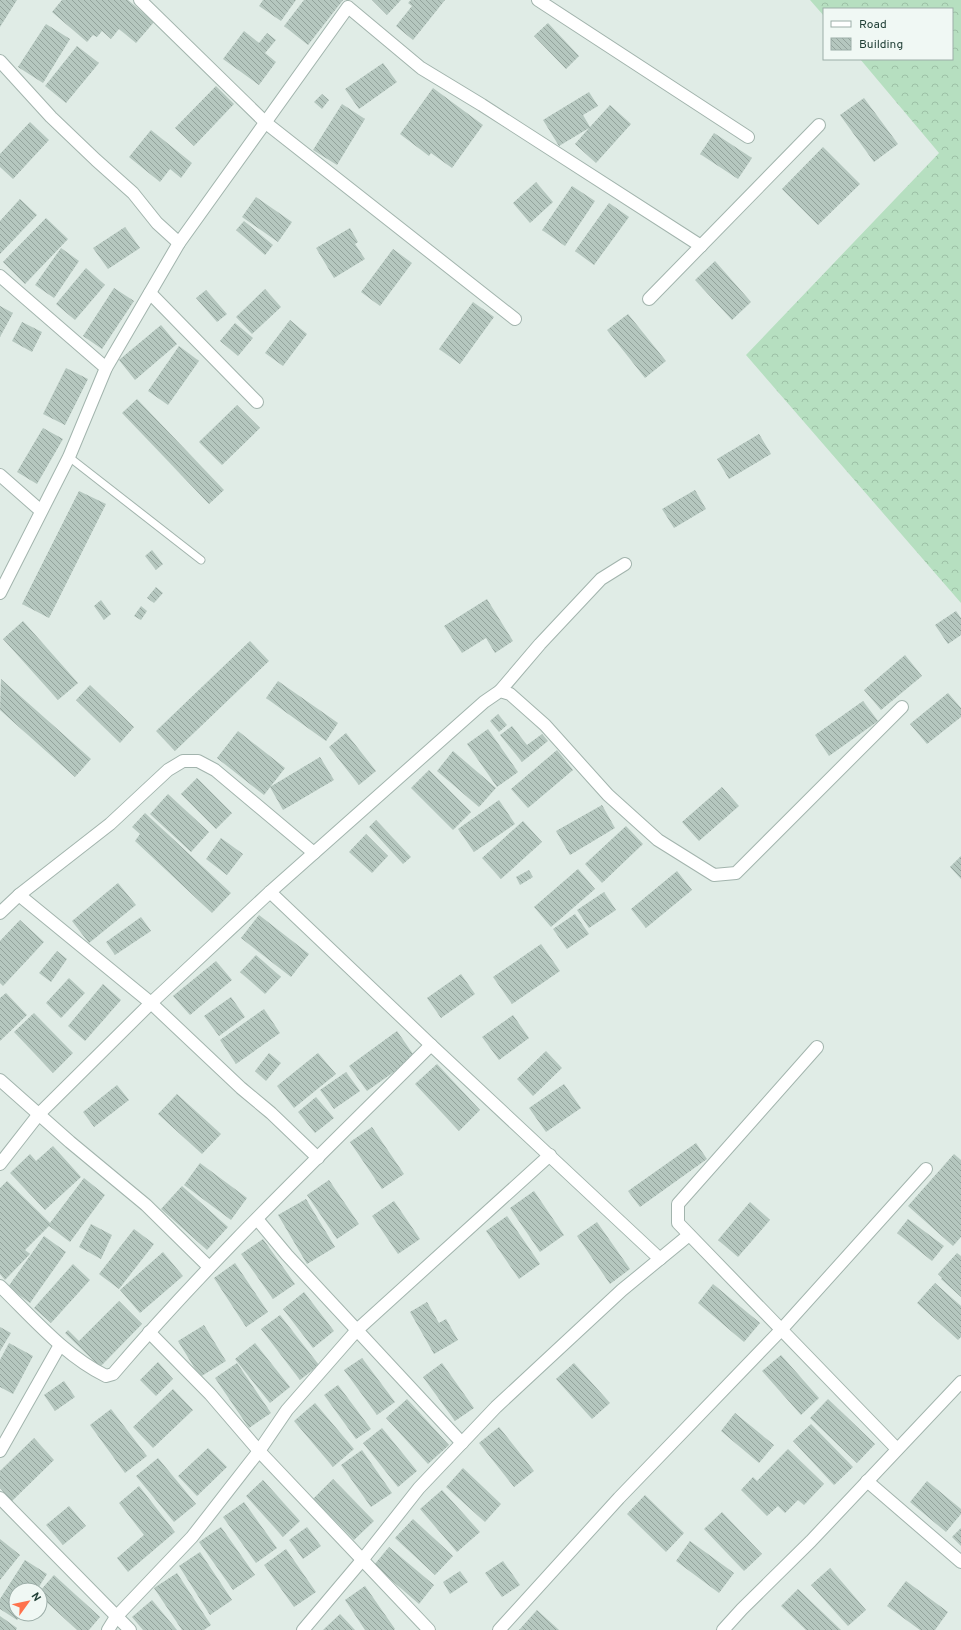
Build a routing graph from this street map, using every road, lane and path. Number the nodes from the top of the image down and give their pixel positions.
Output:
1 (140, 0) edge
2 (538, 0) edge
3 (350, 4) edge
4 (0, 61) edge
5 (266, 122) junction
6 (819, 125) dead end
7 (748, 137) dead end
8 (179, 243) junction
9 (701, 246) junction
10 (0, 276) edge
11 (150, 293) junction
12 (649, 299) dead end
13 (515, 319) dead end
14 (106, 368) junction
15 (256, 402) dead end
16 (69, 457) junction
17 (0, 475) edge
18 (41, 511) junction
19 (201, 560) dead end
20 (625, 564) dead end
21 (0, 593) edge
22 (500, 691) junction
23 (902, 707) dead end
24 (314, 853) junction
25 (270, 892) junction
26 (19, 895) junction
27 (0, 913) edge
28 (151, 1003) junction
29 (431, 1045) junction
30 (817, 1047) dead end
31 (0, 1080) edge
32 (39, 1114) junction
33 (550, 1155) junction
34 (318, 1158) junction
35 (0, 1164) edge
36 (926, 1169) dead end
37 (257, 1219) junction
38 (689, 1235) junction
39 (660, 1259) junction
40 (209, 1267) junction
41 (0, 1286) edge
42 (357, 1330) junction
43 (781, 1330) junction
44 (149, 1332) junction
45 (60, 1345) junction
46 (961, 1382) edge
47 (462, 1443) junction
48 (897, 1449) junction
49 (0, 1451) edge
50 (259, 1451) junction
51 (867, 1481) junction
52 (0, 1498) edge
53 (363, 1560) junction
54 (961, 1562) edge
55 (116, 1617) junction
56 (108, 1630) edge
57 (130, 1630) edge
58 (303, 1630) edge
59 (429, 1630) edge
60 (499, 1630) edge
61 (723, 1630) edge

1 - 5 street
2 - 7 street
3 - 5 street
3 - 9 street
4 - 8 street
5 - 8 street
5 - 13 street
6 - 9 street
8 - 11 street
9 - 12 street
10 - 14 street
11 - 14 street
11 - 15 street
14 - 16 street
16 - 18 street
16 - 19 lane
17 - 18 street
18 - 21 street
20 - 22 street
22 - 23 street
22 - 24 street
24 - 25 street
24 - 26 street
25 - 28 street
25 - 29 street
26 - 27 street
26 - 28 street
28 - 32 street
28 - 34 street
29 - 33 street
29 - 34 street
30 - 38 street
31 - 32 street
32 - 35 street
32 - 40 street
33 - 39 street
33 - 42 street
34 - 37 street
36 - 43 street
37 - 40 street
37 - 42 street
38 - 39 street
38 - 43 street
39 - 47 street
40 - 44 street
41 - 45 street
42 - 47 street
42 - 50 street
43 - 48 street
43 - 60 street
44 - 45 street
44 - 50 street
45 - 49 street
46 - 48 street
47 - 53 street
48 - 51 street
50 - 53 street
50 - 55 street
51 - 54 street
51 - 61 street
52 - 55 street
53 - 58 street
53 - 59 street
55 - 56 street
55 - 57 street

